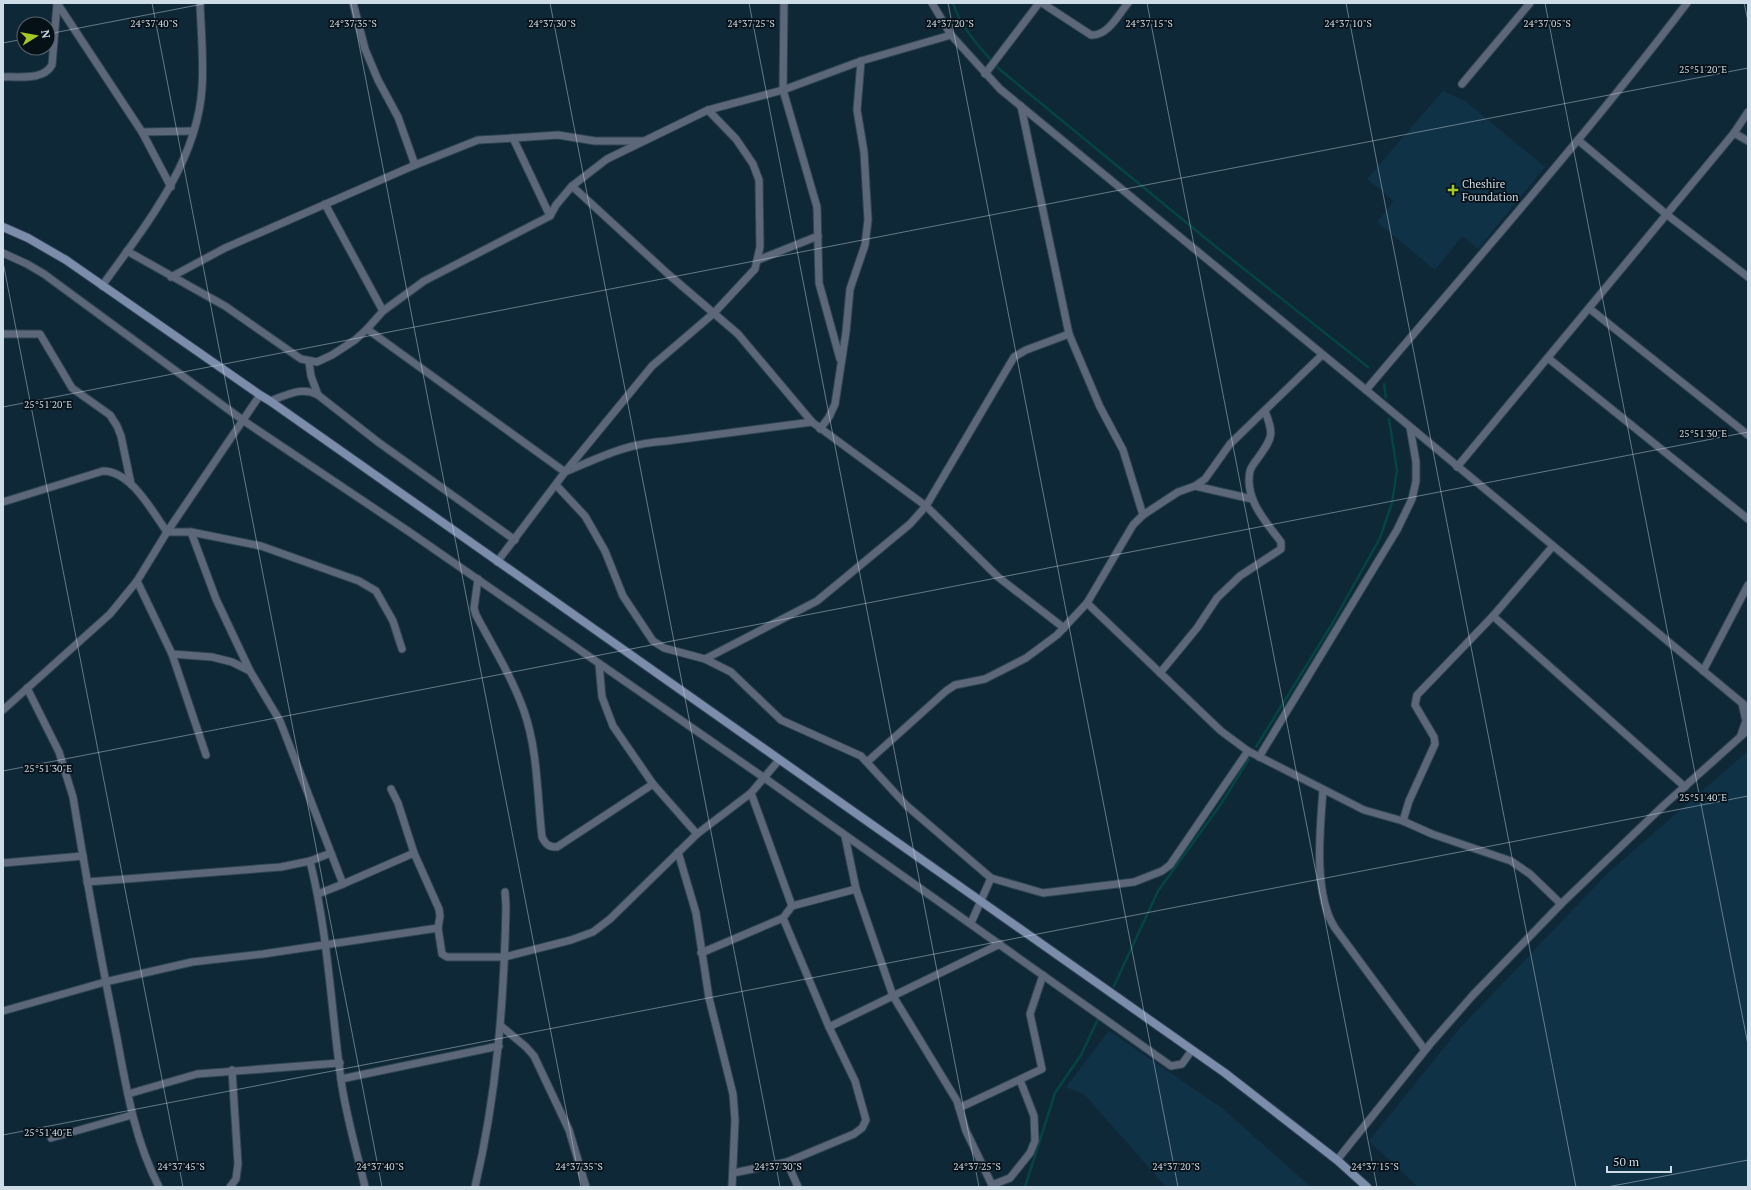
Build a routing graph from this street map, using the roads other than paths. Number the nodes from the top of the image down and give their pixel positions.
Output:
1 (57, 3) edge
2 (200, 3) edge
3 (353, 3) edge
4 (784, 3) edge
5 (932, 3) edge
6 (1038, 3) edge
7 (1042, 3) edge
8 (1128, 3) edge
9 (1530, 3) edge
10 (1687, 3) edge
11 (951, 35) junction
12 (860, 61) junction
13 (985, 74) junction
14 (3, 77) edge
15 (1462, 84) dead end
16 (783, 90) junction
17 (1021, 106) junction
18 (708, 110) junction
19 (1748, 112) edge
20 (193, 131) junction
21 (142, 132) junction
22 (1734, 133) junction
23 (513, 138) junction
24 (1578, 140) junction
25 (1748, 141) edge
26 (642, 142) junction
27 (415, 165) junction
28 (572, 186) junction
29 (171, 187) junction
30 (325, 204) junction
31 (1666, 214) junction
32 (550, 216) junction
33 (3, 227) edge
34 (818, 236) junction
35 (127, 251) junction
36 (3, 253) edge
37 (758, 260) junction
38 (171, 277) junction
39 (1748, 277) edge
40 (102, 286) junction
41 (1590, 309) junction
42 (383, 311) junction
43 (714, 313) junction
44 (367, 329) junction
45 (3, 334) edge
46 (1069, 334) junction
47 (1322, 355) junction
48 (1548, 358) junction
49 (841, 360) junction
50 (310, 362) junction
51 (1366, 390) junction
52 (318, 395) junction
53 (260, 396) junction
54 (270, 401) junction
55 (1265, 411) junction
56 (244, 421) junction
57 (812, 422) junction
58 (1410, 427) junction
59 (820, 429) junction
60 (1748, 435) edge
61 (1457, 467) junction
62 (565, 472) junction
63 (131, 484) junction
64 (556, 485) junction
65 (1195, 486) junction
66 (1252, 499) junction
67 (3, 502) edge
68 (926, 506) junction
69 (1143, 515) junction
70 (1748, 519) edge
71 (167, 532) junction
72 (191, 532) junction
73 (515, 540) junction
74 (1553, 546) junction
75 (497, 562) junction
76 (478, 579) junction
77 (137, 581) junction
78 (1748, 585) edge
79 (1087, 603) junction
80 (1493, 616) junction
81 (1064, 628) junction
82 (402, 650) dead end
83 (172, 654) junction
84 (705, 659) junction
85 (599, 664) junction
86 (250, 671) junction
87 (1703, 671) junction
88 (1160, 673) junction
89 (27, 688) junction
90 (1741, 701) junction
91 (1748, 708) edge
92 (3, 710) edge
93 (1748, 730) edge
94 (1739, 739) junction
95 (1248, 751) junction
96 (206, 755) dead end
97 (1259, 757) junction
98 (779, 760) junction
99 (867, 762) junction
100 (763, 777) junction
101 (652, 784) junction
102 (1685, 787) junction
103 (392, 789) dead end
104 (1323, 790) junction
105 (751, 793) junction
106 (1403, 822) junction
107 (697, 834) junction
108 (845, 836) junction
109 (678, 852) junction
110 (331, 853) junction
111 (414, 853) junction
112 (82, 856) junction
113 (310, 861) junction
114 (3, 863) edge
115 (991, 878) junction
116 (87, 882) junction
117 (343, 884) junction
118 (856, 889) junction
119 (505, 892) dead end
120 (318, 894) junction
121 (981, 902) junction
122 (1561, 904) junction
123 (792, 906) junction
124 (784, 918) junction
125 (970, 924) junction
126 (438, 928) junction
127 (1000, 944) junction
128 (326, 946) junction
129 (701, 953) junction
130 (505, 957) junction
131 (1043, 975) junction
132 (105, 982) junction
133 (893, 996) junction
134 (3, 1011) edge
135 (501, 1026) junction
136 (829, 1027) junction
137 (499, 1046) junction
138 (1192, 1050) junction
139 (1425, 1050) junction
140 (340, 1063) junction
141 (232, 1070) junction
142 (341, 1079) junction
143 (1020, 1080) junction
144 (128, 1094) junction
145 (959, 1108) junction
146 (132, 1116) junction
147 (51, 1138) dead end
148 (1338, 1160) junction
149 (787, 1162) junction
150 (733, 1173) junction
151 (992, 1186) edge
152 (159, 1187) edge
153 (230, 1187) edge
154 (365, 1187) edge
155 (475, 1187) edge
156 (586, 1187) edge
157 (732, 1187) edge
158 (798, 1187) edge
159 (1367, 1187) edge

1 - 14 street
1 - 21 street
2 - 20 street
3 - 27 street
4 - 16 street
5 - 11 street
6 - 13 street
7 - 8 street
9 - 15 street
10 - 24 street
11 - 12 street
11 - 13 street
12 - 16 street
12 - 49 street
13 - 17 street
16 - 18 street
16 - 34 street
17 - 46 street
17 - 47 street
18 - 26 street
18 - 37 street
19 - 22 street
20 - 21 street
20 - 29 street
21 - 29 street
22 - 25 street
22 - 31 street
23 - 26 street
23 - 27 street
23 - 32 street
24 - 31 street
24 - 51 street
26 - 28 street
27 - 30 street
28 - 32 street
28 - 43 street
29 - 35 street
30 - 38 street
30 - 42 street
31 - 39 street
31 - 41 street
32 - 42 street
33 - 40 main road
34 - 37 street
34 - 49 street
35 - 38 street
35 - 40 street
36 - 56 street
37 - 43 street
38 - 50 street
40 - 53 main road
41 - 48 street
41 - 60 street
42 - 44 street
43 - 57 street
43 - 62 street
44 - 50 street
44 - 62 street
45 - 63 street
46 - 68 street
46 - 69 street
47 - 51 street
47 - 55 street
48 - 61 street
48 - 70 street
49 - 59 street
50 - 52 street
51 - 58 street
52 - 54 street
52 - 73 street
53 - 54 main road
53 - 56 street
54 - 75 main road
55 - 65 street
55 - 66 street
56 - 71 street
56 - 76 street
57 - 59 street
57 - 62 street
58 - 61 street
58 - 97 street
59 - 68 street
61 - 74 street
62 - 64 street
63 - 67 street
63 - 71 street
64 - 73 street
64 - 84 street
65 - 66 street
65 - 69 street
66 - 88 street
68 - 81 street
68 - 84 street
69 - 79 street
71 - 72 street
71 - 77 street
72 - 82 street
72 - 86 street
73 - 75 street
74 - 80 street
74 - 87 street
75 - 98 main road
76 - 85 street
76 - 101 street
77 - 83 street
77 - 89 street
78 - 87 street
79 - 81 street
79 - 88 street
80 - 102 street
80 - 106 street
81 - 99 street
83 - 86 street
83 - 96 street
84 - 99 street
85 - 100 street
85 - 101 street
86 - 110 street
87 - 90 street
88 - 95 street
89 - 92 street
89 - 112 street
90 - 91 street
90 - 94 street
93 - 94 street
94 - 102 street
95 - 97 street
95 - 115 street
97 - 104 street
98 - 100 street
98 - 121 main road
99 - 115 street
100 - 105 street
100 - 108 street
101 - 107 street
102 - 122 street
103 - 111 street
104 - 106 street
104 - 139 street
105 - 107 street
105 - 123 street
106 - 122 street
107 - 109 street
108 - 118 street
108 - 125 street
109 - 129 street
109 - 130 street
110 - 113 street
110 - 117 street
111 - 117 street
111 - 126 street
112 - 114 street
112 - 116 street
113 - 116 street
113 - 120 street
115 - 121 street
116 - 132 street
117 - 120 street
118 - 123 street
118 - 133 street
119 - 130 street
120 - 128 street
121 - 125 street
121 - 138 main road
122 - 139 street
123 - 124 street
124 - 129 street
124 - 136 street
125 - 127 street
126 - 128 street
126 - 130 street
127 - 131 street
127 - 133 street
128 - 132 street
128 - 140 street
129 - 150 street
130 - 135 street
131 - 138 street
131 - 143 street
132 - 134 street
132 - 144 street
133 - 136 street
133 - 145 street
135 - 137 street
135 - 156 street
136 - 149 street
137 - 142 street
137 - 155 street
138 - 148 main road
139 - 148 street
140 - 141 street
140 - 142 street
141 - 144 street
141 - 153 street
142 - 154 street
143 - 145 street
143 - 151 street
144 - 146 street
145 - 151 street
146 - 147 street
146 - 152 street
148 - 159 main road
149 - 150 street
149 - 158 street
150 - 157 street

